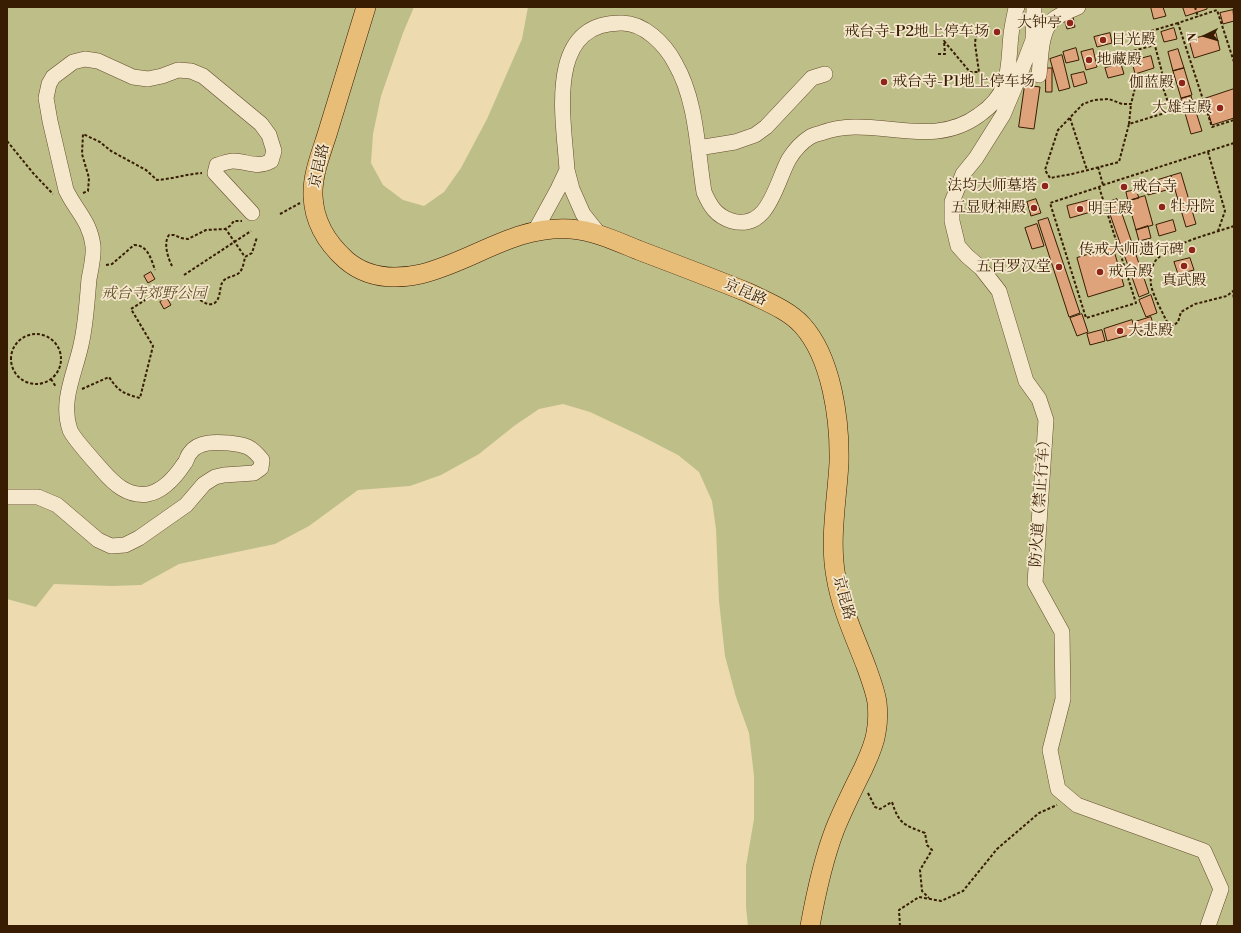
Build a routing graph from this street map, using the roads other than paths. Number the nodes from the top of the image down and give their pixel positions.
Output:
1 (366, 7) edge
2 (1018, 7) edge
3 (1034, 7) edge
4 (1078, 7) edge
5 (825, 74) dead end
6 (1039, 75) dead end
7 (698, 148) junction
8 (567, 170) junction
9 (247, 217) road end
10 (535, 231) junction
11 (599, 234) junction
12 (7, 497) edge
13 (810, 926) edge
14 (1208, 926) edge

1 - 10 main road, 京昆路
2 - 7 street
3 - 14 street, 防火道（禁止行车）
4 - 6 street
5 - 7 street
7 - 8 street
8 - 10 street
8 - 11 street
9 - 12 street
10 - 11 main road, 京昆路
11 - 13 main road, 京昆路

